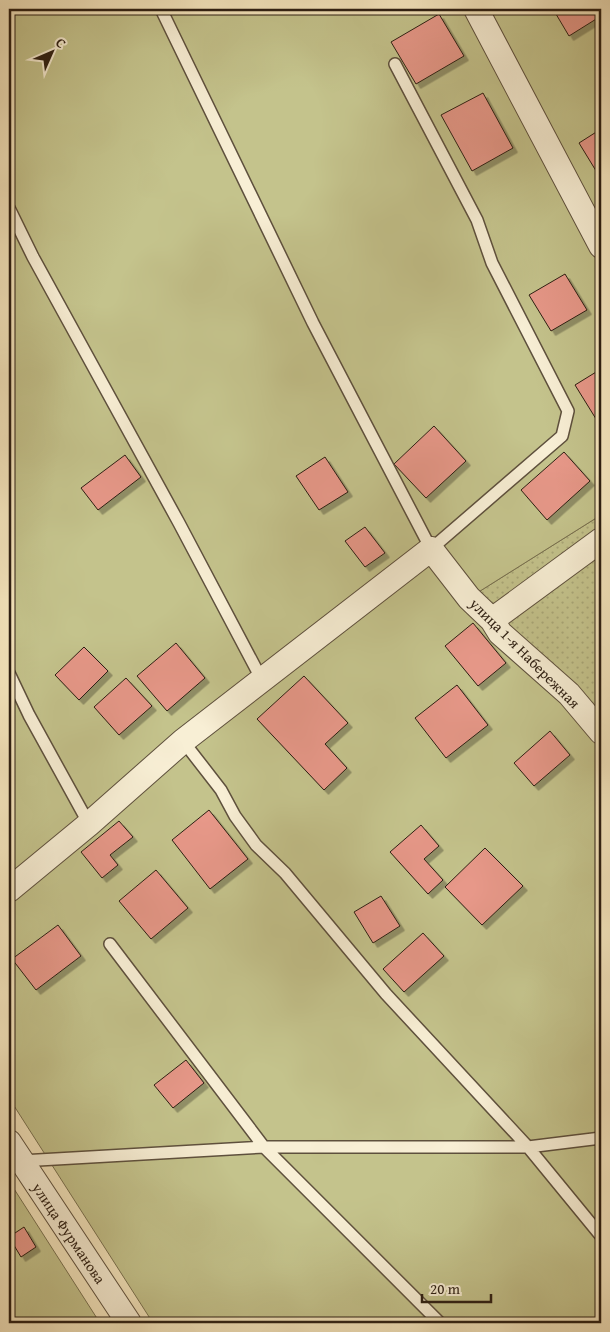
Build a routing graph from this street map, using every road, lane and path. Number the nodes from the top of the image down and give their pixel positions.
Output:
1 (161, 9) edge
2 (476, 9) edge
3 (395, 64) dead end
4 (9, 208) edge
5 (601, 246) edge
6 (601, 540) edge
7 (431, 549) junction
8 (492, 620) junction
9 (9, 673) edge
10 (262, 680) junction
11 (601, 732) edge
12 (183, 741) junction
13 (89, 824) junction
14 (9, 890) edge
15 (110, 944) dead end
16 (601, 1138) edge
17 (264, 1147) junction
18 (528, 1147) junction
19 (15, 1152) edge
20 (601, 1236) edge
21 (129, 1323) edge
22 (440, 1323) edge

1 - 7 lane
2 - 5 street
3 - 7 lane
4 - 10 lane
6 - 8 street
7 - 8 street, улица 1-я Набережная
7 - 10 street
8 - 11 street, улица 1-я Набережная
9 - 13 lane
10 - 12 street
12 - 13 street
12 - 18 lane
13 - 14 street
15 - 17 lane
16 - 18 lane
17 - 18 lane
17 - 19 lane
17 - 22 lane
18 - 20 lane
19 - 21 street, улица Фурманова

